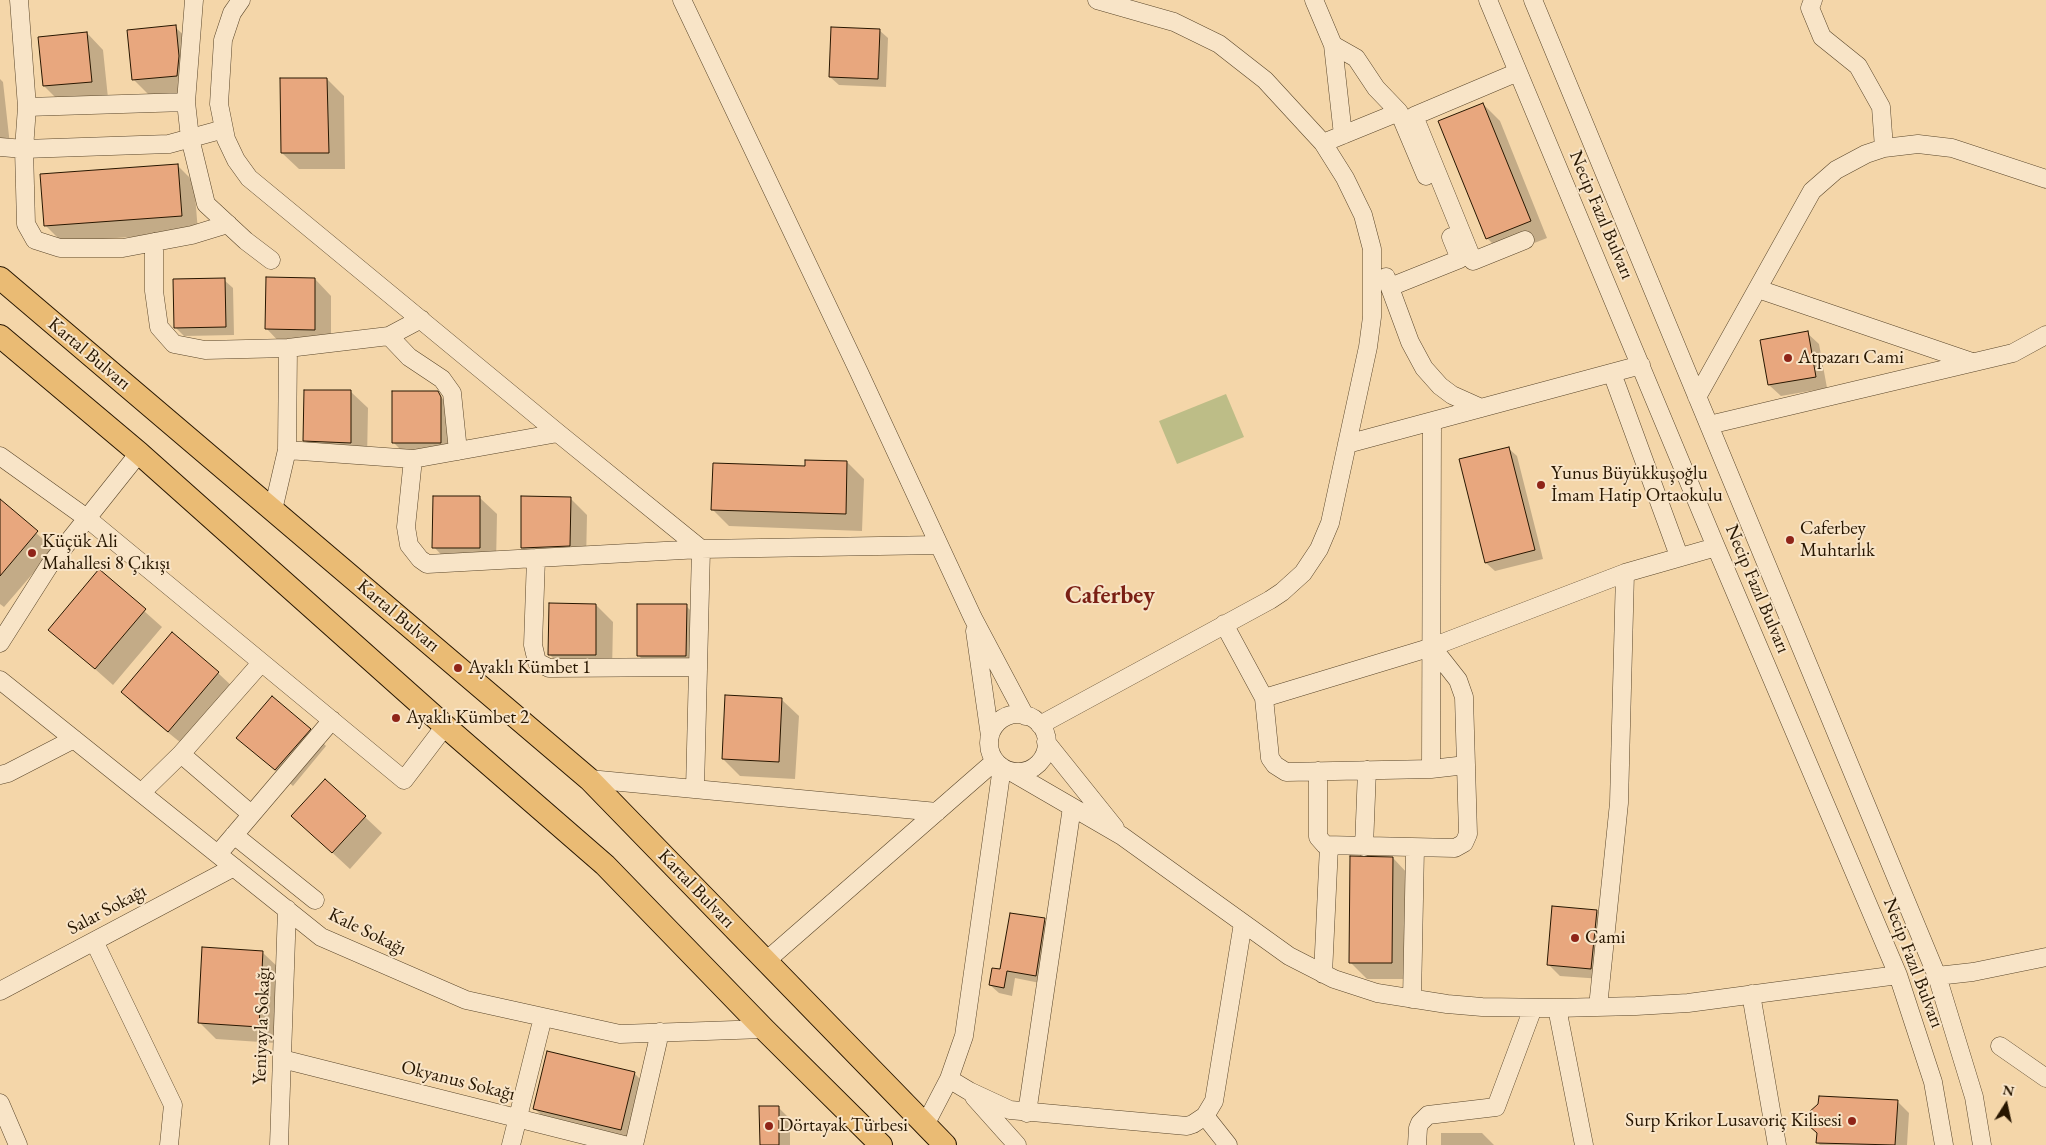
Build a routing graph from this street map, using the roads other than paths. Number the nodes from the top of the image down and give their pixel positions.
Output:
1 (19, 0) edge
2 (194, 0) edge
3 (240, 0) edge
4 (682, 0) edge
5 (1097, 0) edge
6 (1314, 0) edge
7 (1488, 0) edge
8 (1533, 0) edge
9 (1813, 0) edge
10 (1333, 45) junction
11 (1518, 72) junction
12 (186, 102) junction
13 (27, 107) junction
14 (1399, 112) junction
15 (224, 130) junction
16 (1342, 135) junction
17 (190, 138) junction
18 (1323, 144) junction
19 (0, 147) edge
20 (1884, 148) junction
21 (24, 149) junction
22 (2046, 178) edge
23 (228, 224) junction
24 (1525, 240) dead end
25 (154, 242) junction
26 (1372, 249) junction
27 (271, 260) dead end
28 (0, 278) edge
29 (1390, 287) junction
30 (1758, 289) junction
31 (421, 319) junction
32 (2046, 335) edge
33 (0, 336) edge
34 (389, 336) junction
35 (288, 348) junction
36 (1973, 362) junction
37 (1641, 365) junction
38 (1612, 373) junction
39 (1697, 397) junction
40 (1480, 408) junction
41 (1432, 421) junction
42 (1709, 425) junction
43 (558, 433) junction
44 (1347, 444) junction
45 (287, 450) junction
46 (458, 451) junction
47 (140, 453) junction
48 (0, 456) edge
49 (413, 459) junction
50 (273, 510) junction
51 (88, 519) junction
52 (938, 545) junction
53 (1716, 547) junction
54 (701, 548) junction
55 (1679, 556) junction
56 (536, 558) junction
57 (1625, 573) junction
58 (973, 618) junction
59 (1224, 624) junction
60 (0, 643) edge
61 (1432, 647) junction
62 (262, 663) junction
63 (698, 667) junction
64 (0, 680) edge
65 (1264, 698) junction
66 (1025, 716) junction
67 (332, 720) junction
68 (445, 726) junction
69 (1043, 734) junction
70 (990, 736) junction
71 (74, 739) junction
72 (181, 754) junction
73 (1466, 765) junction
74 (1002, 767) junction
75 (1431, 769) junction
76 (1367, 770) junction
77 (1318, 771) junction
78 (0, 775) edge
79 (589, 779) junction
80 (695, 789) junction
81 (142, 793) junction
82 (1072, 807) junction
83 (937, 812) junction
84 (251, 814) junction
85 (234, 835) junction
86 (1122, 836) junction
87 (1329, 846) junction
88 (1364, 847) junction
89 (1415, 848) junction
90 (218, 854) junction
91 (234, 867) junction
92 (316, 900) dead end
93 (287, 909) junction
94 (1243, 923) junction
95 (94, 941) junction
96 (2046, 957) edge
97 (766, 961) junction
98 (1323, 974) junction
99 (1898, 975) junction
100 (1937, 976) junction
101 (0, 991) edge
102 (1751, 994) junction
103 (1412, 999) junction
104 (1598, 1007) junction
105 (1533, 1008) junction
106 (1557, 1008) junction
107 (542, 1017) junction
108 (764, 1029) junction
109 (660, 1032) junction
110 (2000, 1046) dead end
111 (282, 1059) junction
112 (2046, 1078) edge
113 (950, 1080) junction
114 (969, 1091) junction
115 (0, 1103) edge
116 (1027, 1113) junction
117 (1205, 1116) junction
118 (519, 1118) junction
119 (925, 1125) junction
120 (871, 1141) edge
121 (18, 1145) edge
122 (169, 1145) edge
123 (279, 1145) edge
124 (511, 1145) edge
125 (624, 1145) edge
126 (634, 1145) edge
127 (944, 1145) edge
128 (1017, 1145) edge
129 (1228, 1145) edge
130 (1417, 1145) edge
131 (1584, 1145) edge
132 (1777, 1145) edge
133 (1944, 1145) edge
134 (1982, 1145) edge

1 - 13 street
2 - 12 street
3 - 15 street
4 - 52 street
5 - 18 street
6 - 10 street
7 - 11 street, Necip Fazıl Bulvarı
8 - 39 street, Necip Fazıl Bulvarı
9 - 20 street
10 - 14 street
10 - 16 street
11 - 24 street
11 - 37 street, Necip Fazıl Bulvarı
12 - 13 street
12 - 17 street
13 - 21 street
14 - 16 street
14 - 29 street
15 - 17 street
15 - 31 street
16 - 18 street
17 - 21 street
17 - 23 street
18 - 26 street
19 - 21 street
20 - 22 street
20 - 30 street
21 - 25 street
23 - 25 street
23 - 27 street
25 - 35 street
26 - 29 street
26 - 44 street
28 - 50 main road, Kartal Bulvarı
29 - 40 street
30 - 36 street
30 - 39 street
31 - 34 street
31 - 43 street
32 - 36 street
33 - 47 main road
34 - 35 street
34 - 46 street
35 - 45 street
36 - 42 street
37 - 38 street
37 - 53 street, Necip Fazıl Bulvarı
38 - 40 street
38 - 55 street
39 - 42 street, Necip Fazıl Bulvarı
40 - 41 street
41 - 44 street
41 - 61 street
42 - 100 street, Necip Fazıl Bulvarı
43 - 46 street
43 - 54 street
44 - 59 street
45 - 49 street
45 - 50 street
46 - 49 street
47 - 51 street
47 - 68 main road
48 - 51 street
49 - 56 street
50 - 79 main road, Kartal Bulvarı
51 - 60 street
51 - 62 street
52 - 54 street
52 - 58 street
53 - 55 street
53 - 99 street, Necip Fazıl Bulvarı
54 - 56 street
54 - 63 street
55 - 57 street
56 - 63 street
57 - 61 street
57 - 104 street
58 - 66 street
58 - 70 street
59 - 65 street
59 - 69 street
61 - 65 street
61 - 73 street
61 - 75 street
62 - 67 street
62 - 72 street
63 - 80 street
64 - 71 street, Kale Sokağı
65 - 77 street
66 - 69 street
66 - 70 street
67 - 68 street
67 - 84 street
68 - 108 main road
69 - 74 street
69 - 86 street
70 - 74 street
71 - 78 street
71 - 81 street, Kale Sokağı
72 - 81 street
72 - 84 street
73 - 75 street
73 - 89 street
74 - 82 street
74 - 83 street
74 - 113 street
75 - 76 street
76 - 77 street
76 - 88 street
77 - 87 street
79 - 80 street
79 - 97 main road, Kartal Bulvarı
80 - 83 street
81 - 90 street, Kale Sokağı
82 - 86 street
82 - 116 street
83 - 97 street
84 - 85 street
85 - 90 street
85 - 92 street
86 - 94 street
87 - 88 street
87 - 98 street
88 - 89 street
89 - 103 street
90 - 91 street, Kale Sokağı
91 - 93 street, Kale Sokağı
91 - 95 street, Salar Sokağı
93 - 107 street, Kale Sokağı
93 - 111 street, Yeniyayla Sokağı
94 - 98 street
94 - 117 street
95 - 101 street, Salar Sokağı
95 - 122 street
96 - 100 street
97 - 119 main road, Kartal Bulvarı
98 - 103 street
99 - 102 street
99 - 133 street, Necip Fazıl Bulvarı
100 - 134 street, Necip Fazıl Bulvarı
102 - 104 street
102 - 132 street
103 - 105 street
104 - 106 street
105 - 106 street
105 - 130 street
106 - 131 street
107 - 109 street, Kale Sokağı
107 - 118 street
108 - 109 street, Kale Sokağı
108 - 120 main road
109 - 126 street
110 - 112 street
111 - 118 street, Okyanus Sokağı
111 - 123 street, Yeniyayla Sokağı
113 - 114 street
113 - 119 street
114 - 116 street
114 - 128 street
115 - 121 street
116 - 117 street
117 - 129 street
118 - 124 street
118 - 125 street, Okyanus Sokağı
119 - 127 main road, Kartal Bulvarı

